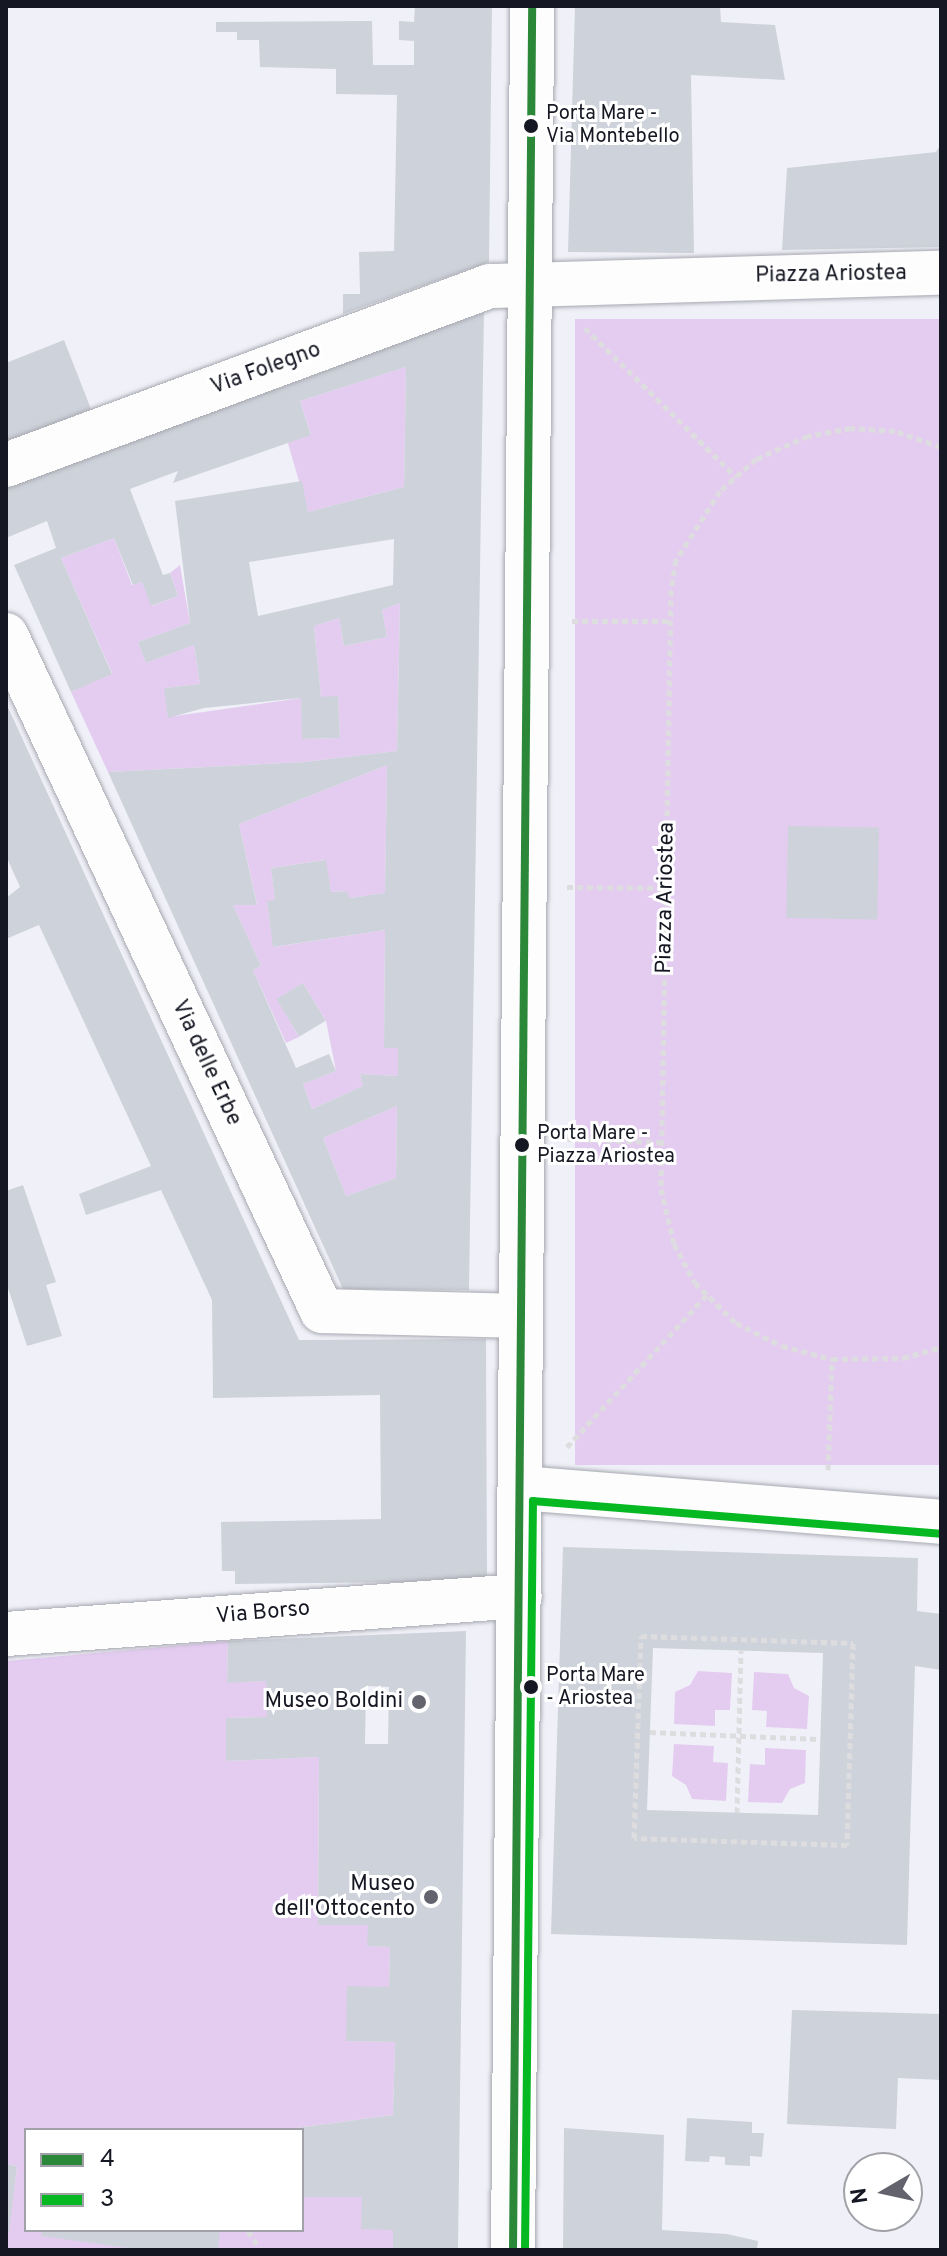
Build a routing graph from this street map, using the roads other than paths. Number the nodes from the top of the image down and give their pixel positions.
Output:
1 (532, 6) edge
2 (941, 273) edge
3 (529, 282) junction
4 (6, 465) edge
5 (6, 635) edge
6 (521, 1316) junction
7 (525, 1488) junction
8 (941, 1522) edge
9 (520, 1596) junction
10 (6, 1634) edge
11 (513, 2250) edge

1 - 3 street
2 - 3 street, Piazza Ariostea
3 - 4 street, Via Folegno
3 - 6 street
5 - 6 street, Via delle Erbe
6 - 7 street
7 - 8 street
7 - 9 street
9 - 10 street, Via Borso
9 - 11 street

